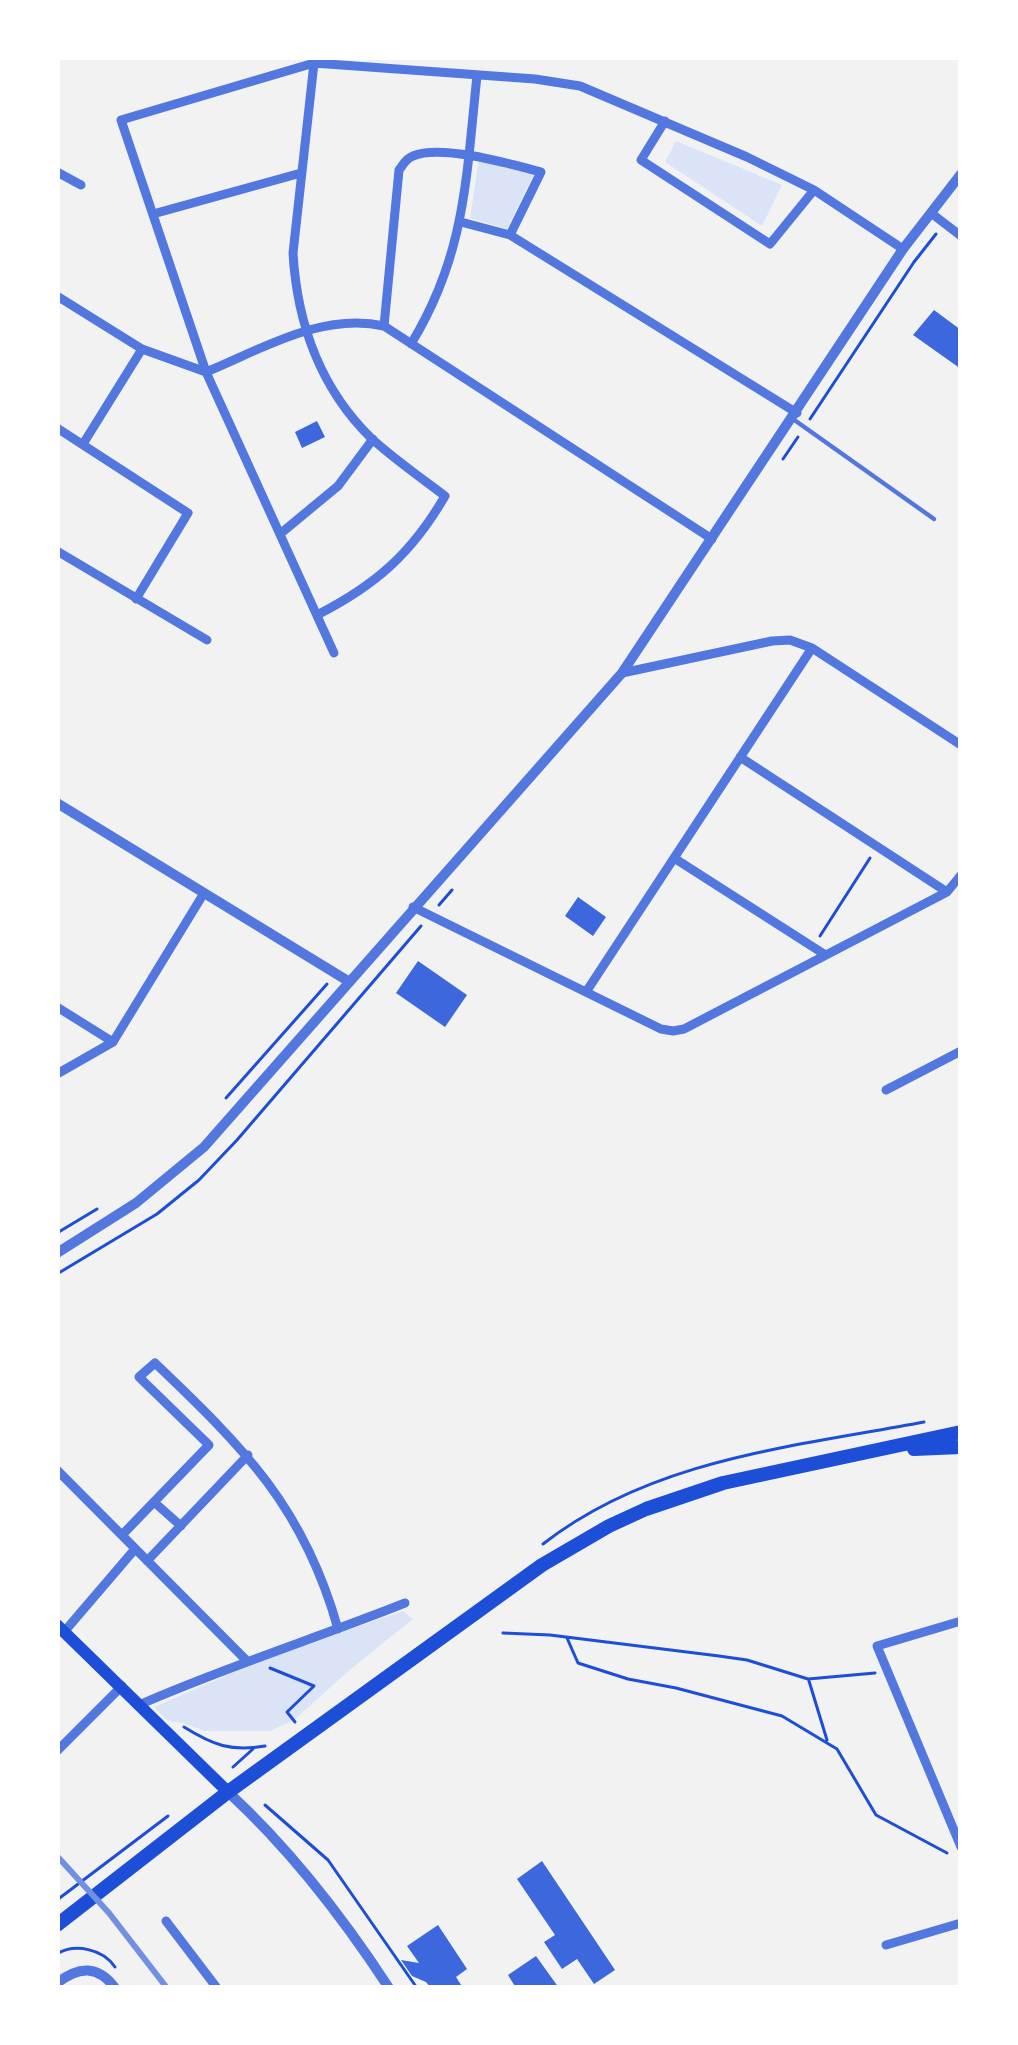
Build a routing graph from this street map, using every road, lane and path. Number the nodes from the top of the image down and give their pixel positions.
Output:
1 (314, 63) junction
2 (477, 76) junction
3 (665, 121) junction
4 (469, 154) junction
5 (302, 173) junction
6 (961, 174) edge
7 (61, 175) edge
8 (81, 185) dead end
9 (814, 190) junction
10 (57, 191) edge
11 (932, 213) junction
12 (153, 214) junction
13 (461, 222) junction
14 (510, 235) junction
15 (961, 236) edge
16 (903, 249) junction
17 (57, 296) edge
18 (384, 326) junction
19 (306, 331) junction
20 (411, 344) junction
21 (142, 349) junction
22 (206, 372) junction
23 (795, 416) junction
24 (57, 428) edge
25 (373, 439) junction
26 (83, 444) junction
27 (934, 519) dead end
28 (280, 534) junction
29 (712, 539) junction
30 (57, 551) edge
31 (136, 599) junction
32 (317, 615) junction
33 (207, 640) dead end
34 (812, 648) junction
35 (334, 653) dead end
36 (622, 673) junction
37 (961, 745) edge
38 (740, 757) junction
39 (57, 803) edge
40 (878, 847) junction
41 (674, 858) junction
42 (961, 875) edge
43 (947, 892) junction
44 (204, 893) junction
45 (413, 908) junction
46 (813, 947) junction
47 (824, 954) junction
48 (335, 974) junction
49 (348, 982) junction
50 (586, 992) junction
51 (57, 1006) edge
52 (113, 1042) junction
53 (961, 1051) edge
54 (57, 1074) edge
55 (886, 1090) dead end
56 (222, 1103) dead end
57 (108, 1202) dead end
58 (57, 1233) edge
59 (111, 1242) dead end
60 (57, 1253) edge
61 (57, 1274) edge
62 (961, 1432) edge
63 (961, 1447) edge
64 (884, 1449) junction
65 (248, 1455) junction
66 (57, 1470) edge
67 (154, 1502) junction
68 (181, 1526) junction
69 (122, 1534) junction
70 (135, 1549) junction
71 (147, 1561) junction
72 (405, 1603) dead end
73 (961, 1622) edge
74 (60, 1629) edge
75 (338, 1629) junction
76 (503, 1634) dead end
77 (567, 1638) junction
78 (246, 1660) junction
79 (889, 1671) junction
80 (808, 1679) junction
81 (122, 1686) junction
82 (141, 1704) junction
83 (828, 1744) junction
84 (254, 1748) dead end
85 (57, 1751) edge
86 (229, 1784) junction
87 (182, 1806) dead end
88 (961, 1847) edge
89 (961, 1860) edge
90 (57, 1900) edge
91 (166, 1921) dead end
92 (961, 1923) edge
93 (57, 1925) edge
94 (886, 1945) dead end
95 (57, 1983) edge
96 (115, 1988) edge
97 (217, 1988) edge
98 (389, 1988) edge
99 (417, 1988) edge

1 - 2 street
1 - 5 street
1 - 12 street
2 - 3 street
2 - 4 street
3 - 9 street
3 - 9 street
4 - 13 street
4 - 14 street
4 - 18 street
5 - 12 street
5 - 19 street
6 - 11 street
7 - 8 street
7 - 10 street
9 - 16 street
11 - 15 street
11 - 16 street
12 - 22 street
13 - 14 street
13 - 20 street
14 - 23 street
16 - 23 street
17 - 21 street
18 - 19 street
18 - 20 street
19 - 22 street
19 - 25 street
20 - 29 street
21 - 22 street
21 - 26 street
22 - 28 street
23 - 27 lane
23 - 29 street
24 - 26 street
25 - 28 street
25 - 32 street
26 - 31 street
28 - 32 street
29 - 36 street
30 - 31 street
31 - 33 street
32 - 35 street
34 - 36 street
34 - 37 street
34 - 38 street
36 - 45 street
38 - 40 street
38 - 41 street
39 - 44 street
40 - 43 street
40 - 46 path
41 - 46 street
41 - 50 street
42 - 43 street
43 - 47 street
44 - 48 street
44 - 52 street
45 - 49 street
45 - 50 street
46 - 47 street
47 - 50 street
48 - 49 street
48 - 56 path
49 - 60 street
51 - 52 street
52 - 54 street
53 - 55 street
57 - 58 path
59 - 61 path
62 - 64 main road
63 - 64 main road
64 - 86 main road
65 - 67 street
65 - 68 street
65 - 75 street
66 - 69 street
67 - 68 street
67 - 69 street
68 - 71 street
69 - 70 street
70 - 71 street
70 - 74 street
71 - 78 street
72 - 75 street
73 - 79 street
74 - 81 main road
75 - 78 street
76 - 77 path
77 - 80 path
77 - 83 path
78 - 82 street
79 - 80 path
79 - 88 street
80 - 83 path
81 - 82 main road
81 - 85 street
82 - 86 main road
83 - 89 path
84 - 86 path
86 - 93 main road
86 - 98 street
86 - 99 path
87 - 90 path
91 - 97 street
92 - 94 street
95 - 96 street

